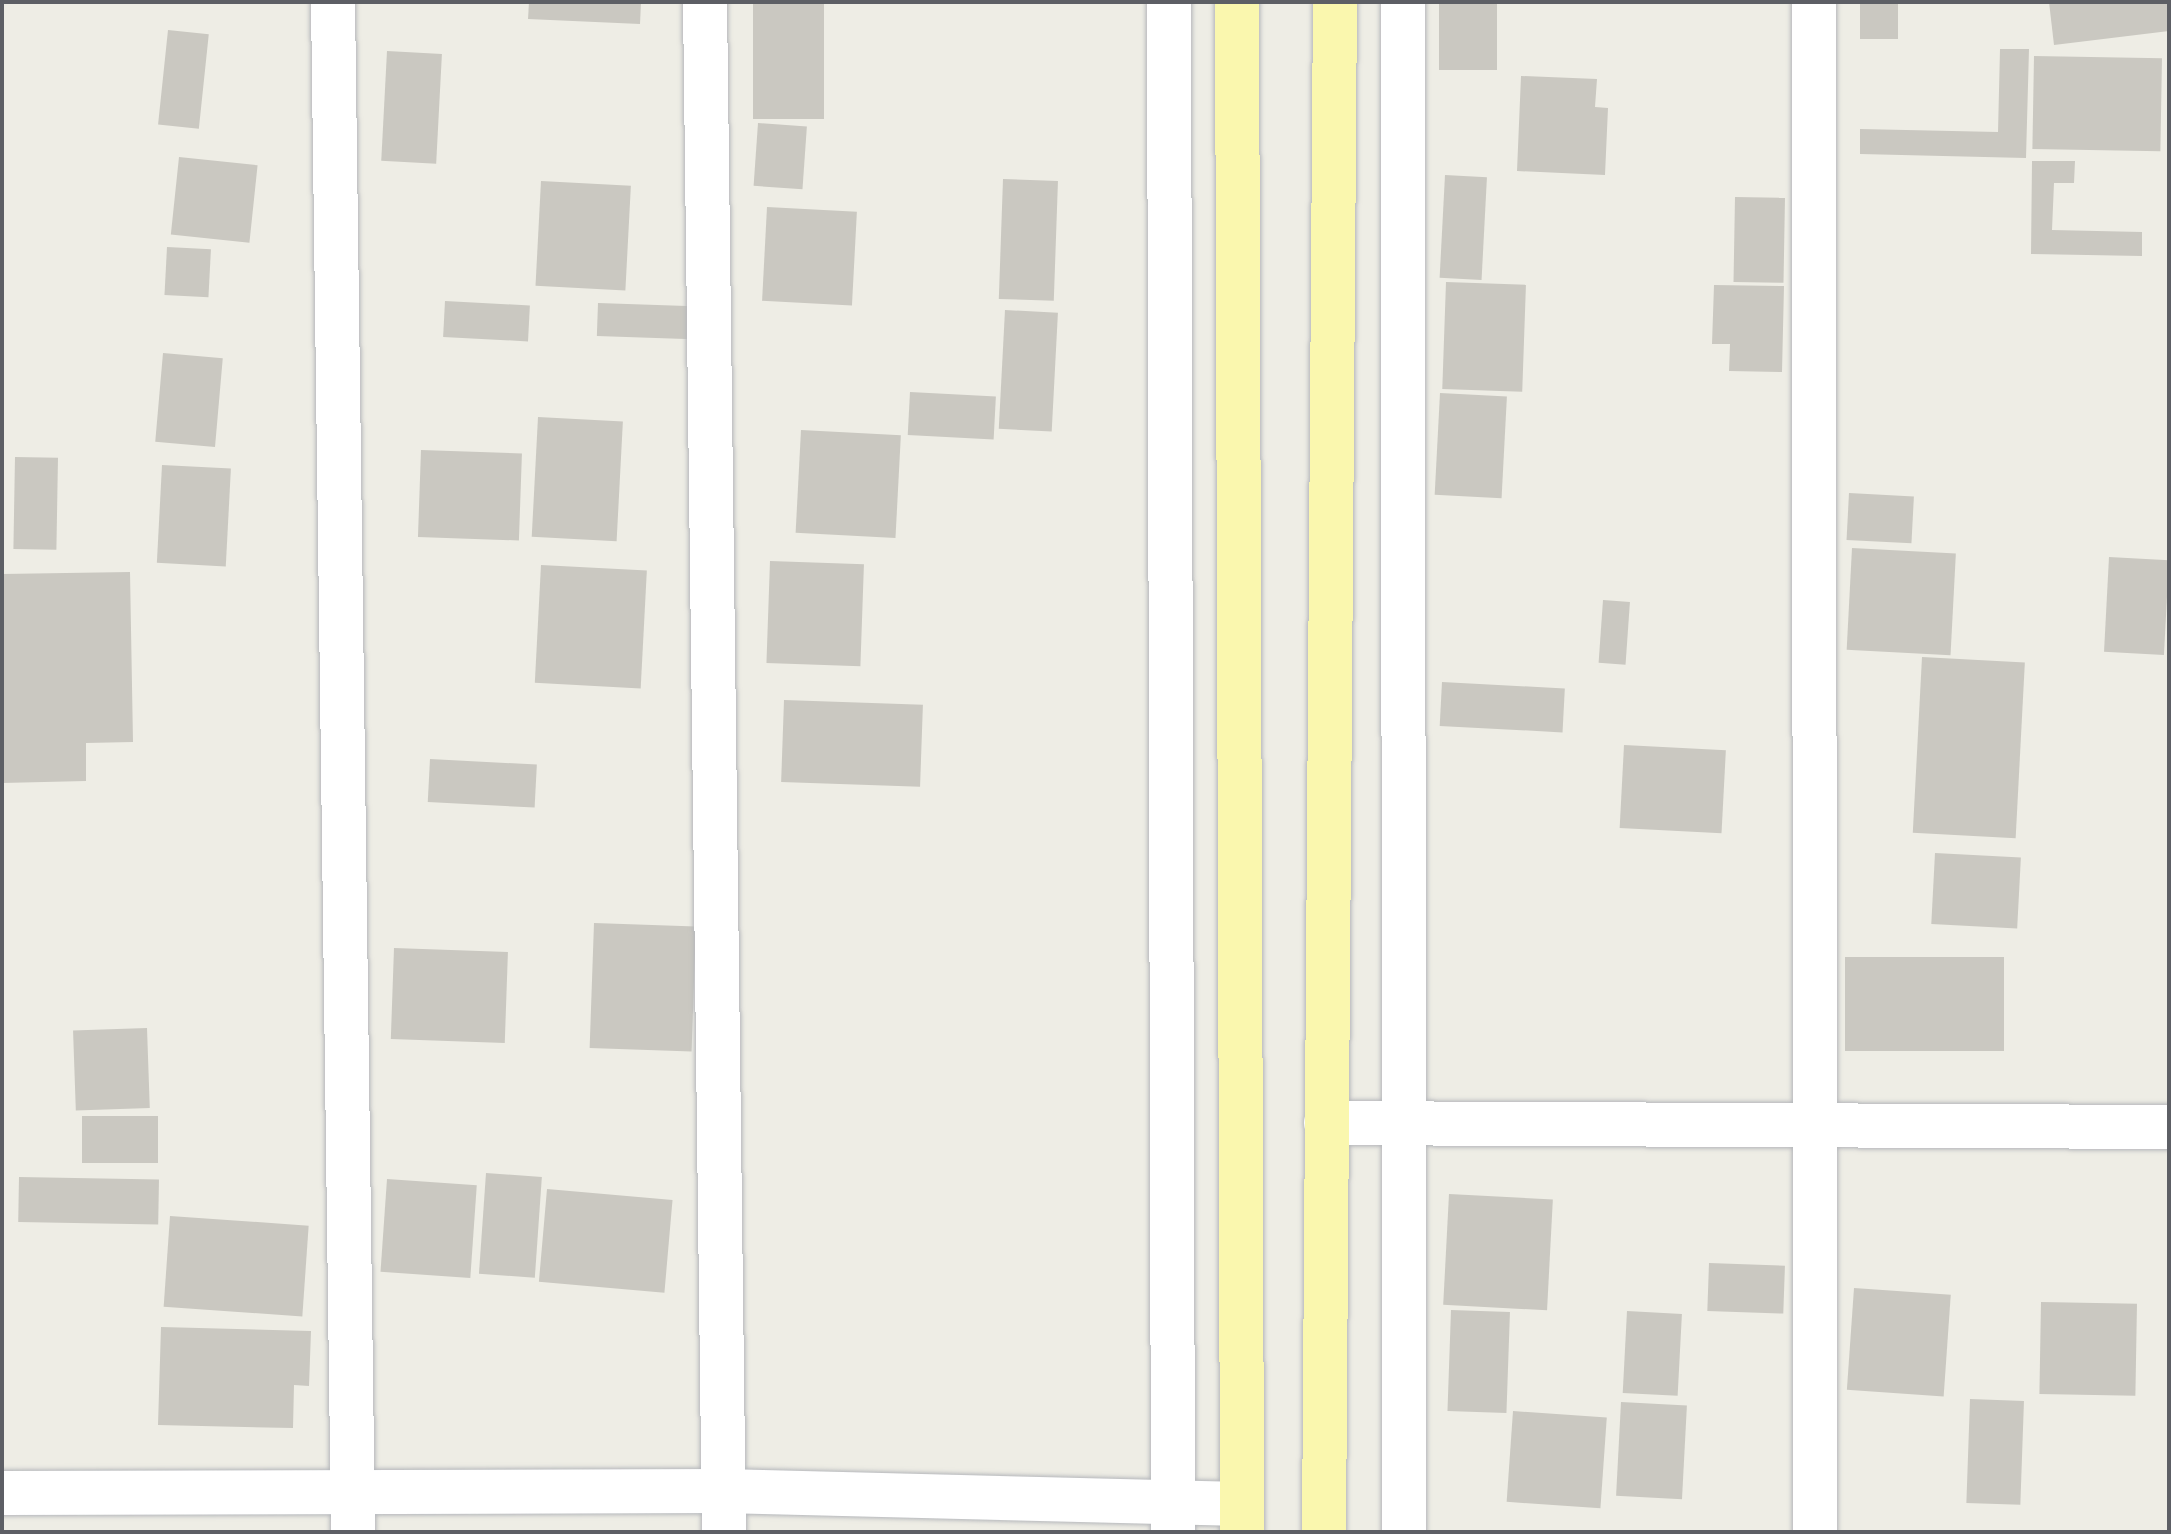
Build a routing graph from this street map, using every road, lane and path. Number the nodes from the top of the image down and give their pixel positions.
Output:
1 (333, 2) edge
2 (705, 2) edge
3 (1169, 2) edge
4 (1237, 2) edge
5 (1335, 2) edge
6 (1403, 2) edge
7 (1814, 2) edge
8 (1326, 1123) junction
9 (1404, 1124) junction
10 (1815, 1125) junction
11 (2169, 1127) edge
12 (353, 1489) junction
13 (2, 1493) edge
14 (723, 1511) edge
15 (1173, 1518) edge
16 (1242, 1518) edge
17 (353, 1532) edge
18 (1324, 1532) edge
19 (1404, 1532) edge
20 (1815, 1532) edge

1 - 12 street
2 - 14 street
3 - 15 street
4 - 16 main road
5 - 8 main road
6 - 9 street
7 - 10 street
8 - 9 street
8 - 18 main road
9 - 10 street
9 - 19 street
10 - 11 street
10 - 20 street
12 - 13 street
12 - 14 street
12 - 17 street
14 - 15 street
15 - 16 street

